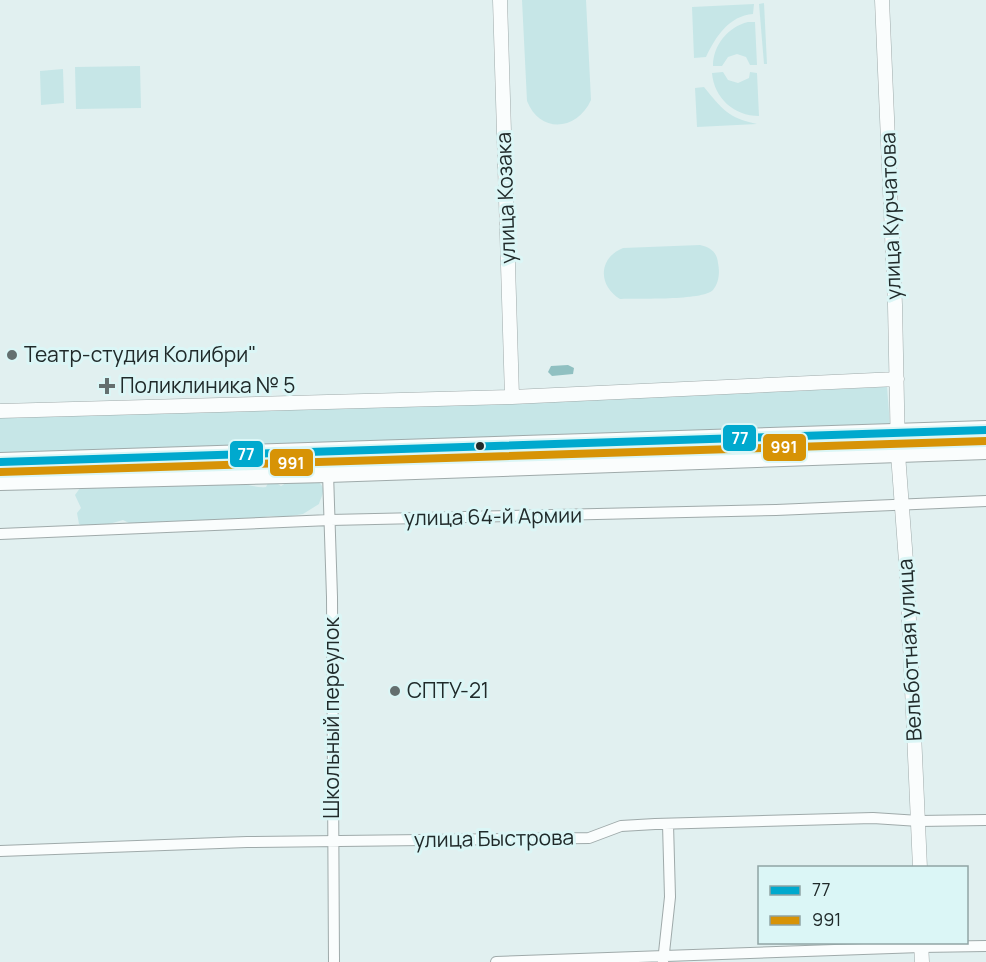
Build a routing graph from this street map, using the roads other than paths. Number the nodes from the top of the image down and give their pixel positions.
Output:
1 (500, 0) edge
2 (882, 0) edge
3 (897, 380) junction
4 (512, 397) junction
5 (0, 411) edge
6 (986, 430) edge
7 (897, 433) junction
8 (986, 450) edge
9 (898, 454) junction
10 (116, 458) junction
11 (0, 462) edge
12 (328, 473) junction
13 (116, 478) junction
14 (0, 481) edge
15 (986, 501) edge
16 (902, 503) junction
17 (330, 520) junction
18 (0, 534) edge
19 (986, 820) edge
20 (919, 821) junction
21 (668, 824) junction
22 (333, 841) junction
23 (0, 851) edge
24 (920, 866) edge
25 (921, 944) edge
26 (986, 946) edge
27 (663, 960) edge
28 (334, 962) edge
29 (496, 962) edge
30 (922, 962) edge

1 - 4 street, улица Козака
2 - 3 street, улица Курчатова
3 - 4 street
3 - 7 street, улица Курчатова
4 - 5 street
6 - 7 highway
7 - 9 street, Вельботная улица
7 - 10 highway
8 - 9 highway
9 - 12 highway
9 - 16 street, Вельботная улица
10 - 11 highway
10 - 13 highway
12 - 13 highway
12 - 17 street, Школьный переулок
13 - 14 highway
15 - 16 street, улица 64-й Армии
16 - 17 street, улица 64-й Армии
16 - 20 street, Вельботная улица
17 - 18 street, улица 64-й Армии
17 - 22 street, Школьный переулок
19 - 20 street, улица Быстрова
20 - 21 street, улица Быстрова
20 - 24 street, Вельботная улица
21 - 22 street, улица Быстрова
21 - 27 street
22 - 23 street, улица Быстрова
22 - 28 street, Школьный переулок
25 - 26 street
25 - 27 street
25 - 30 street
27 - 29 street

